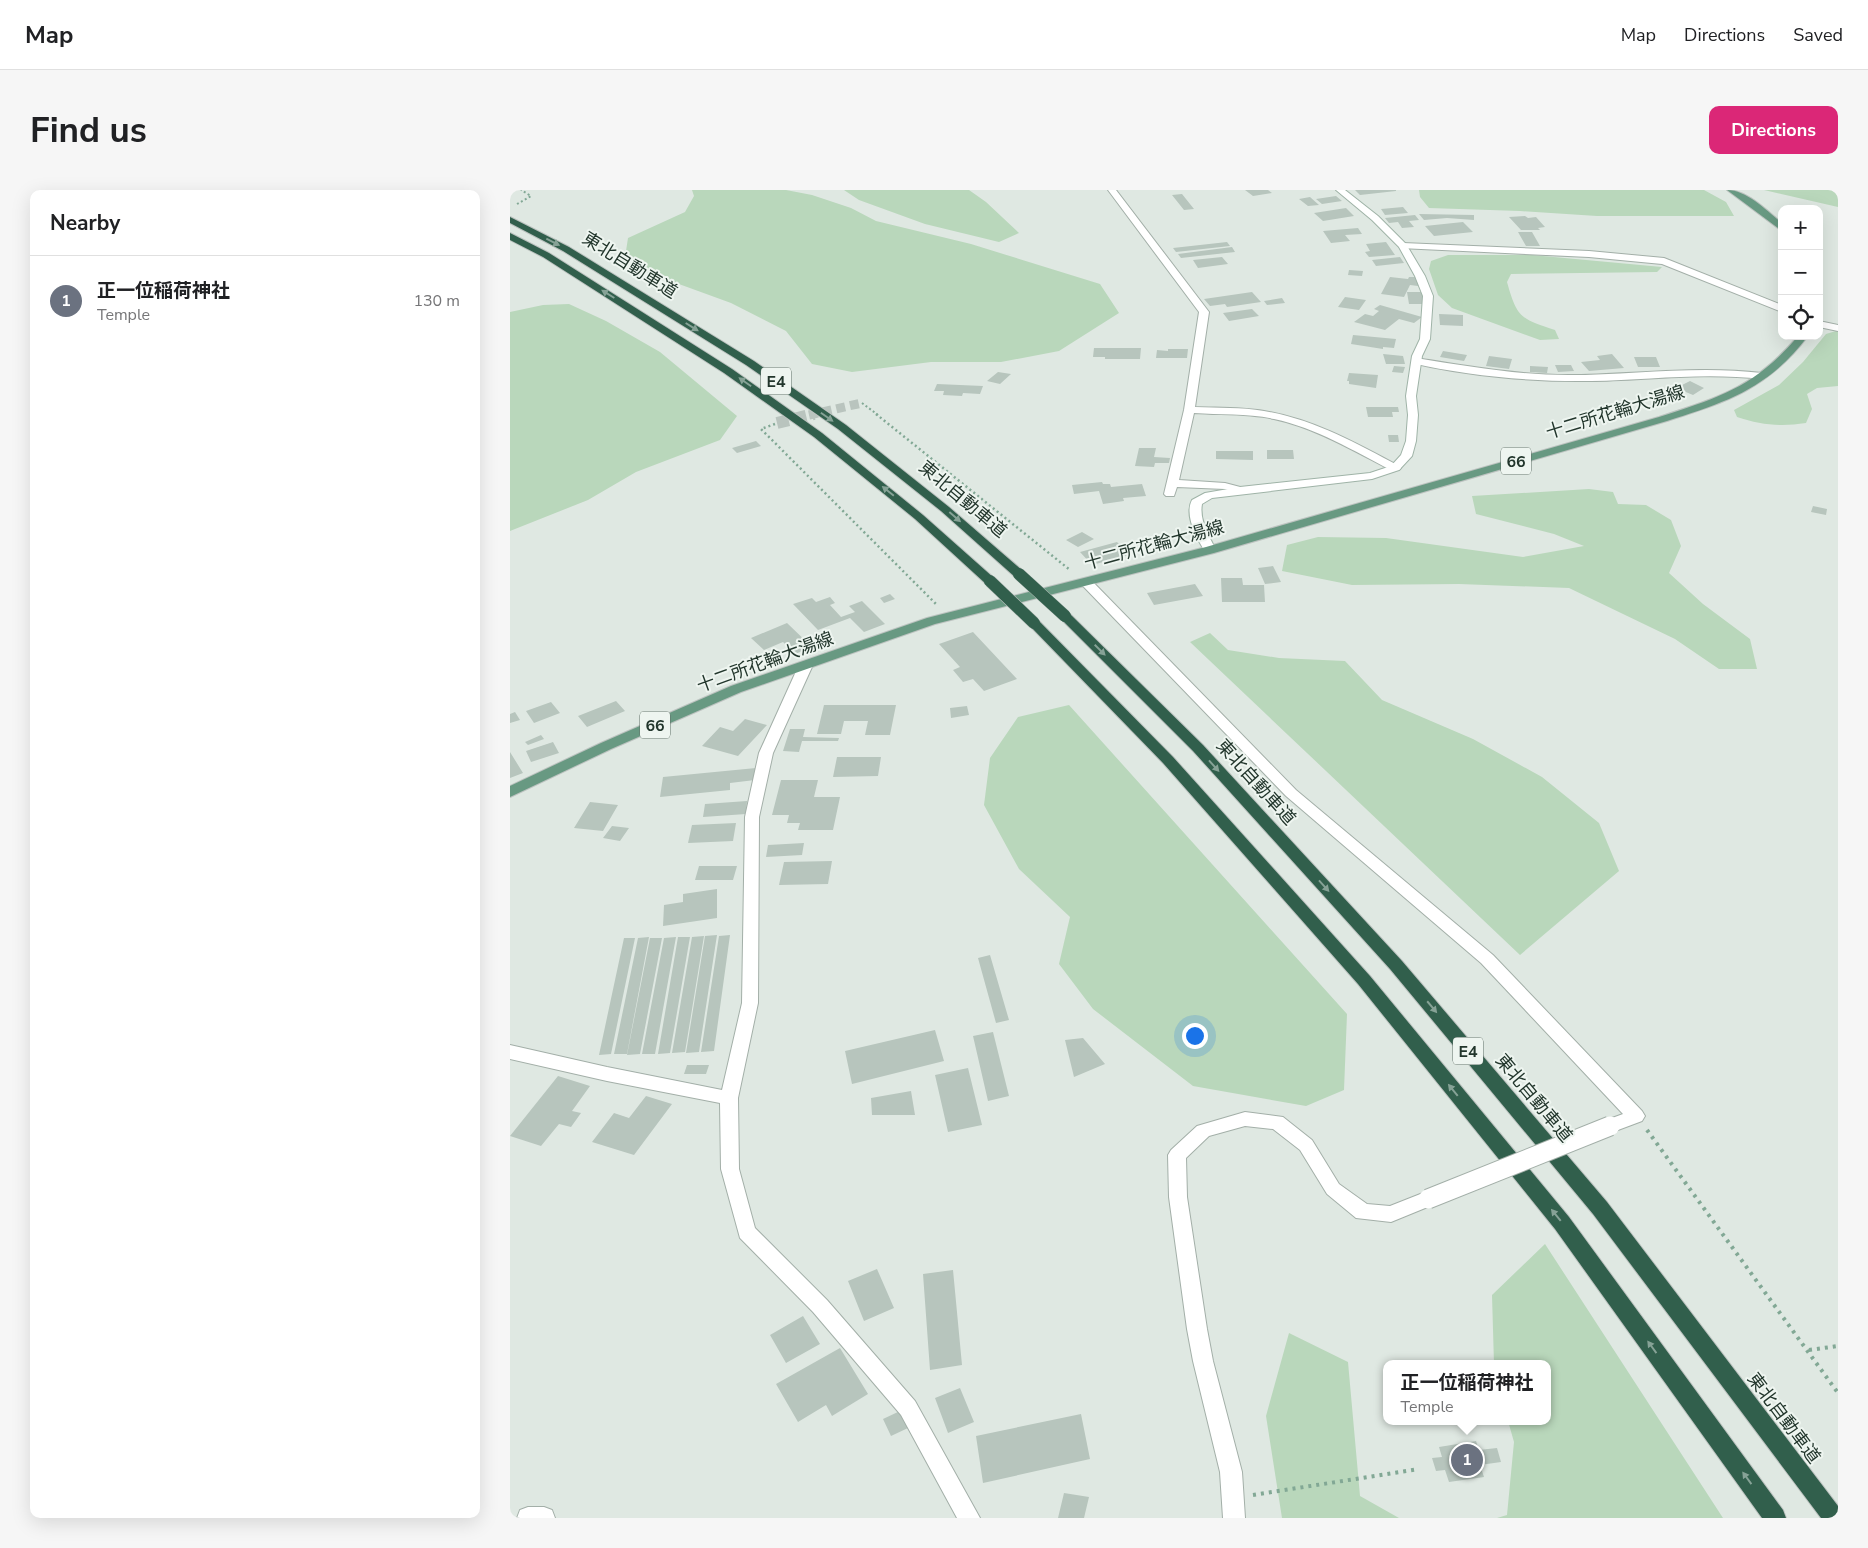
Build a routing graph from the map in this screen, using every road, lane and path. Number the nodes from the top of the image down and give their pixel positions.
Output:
1 (521, 190) edge
2 (1112, 190) edge
3 (1340, 190) edge
4 (1731, 190) edge
5 (517, 204) dead end
6 (510, 220) edge
7 (1778, 225) edge
8 (510, 236) edge
9 (1403, 246) junction
10 (1778, 307) edge
11 (1823, 325) edge
12 (1838, 328) edge
13 (1800, 340) edge
14 (1416, 361) junction
15 (1762, 376) junction
16 (862, 403) dead end
17 (1189, 410) junction
18 (777, 423) tunnel mouth
19 (1395, 468) junction
20 (1240, 490) junction
21 (1210, 550) junction
22 (1086, 582) junction
23 (948, 616) junction
24 (805, 667) junction
25 (510, 792) edge
26 (510, 1052) edge
27 (729, 1098) junction
28 (1636, 1116) junction
29 (1838, 1346) edge
30 (1809, 1350) junction
31 (1838, 1393) edge
32 (1419, 1469) dead end
33 (1233, 1498) junction
34 (528, 1518) edge
35 (544, 1518) edge
36 (969, 1518) edge
37 (1234, 1518) edge
38 (1775, 1518) edge
39 (1834, 1518) edge

1 - 5 path
2 - 17 street
3 - 9 street
4 - 7 main road
6 -> 39 highway, 東北自動車道 / E4, bridge
38 -> 8 highway, 東北自動車道 / E4, bridge
9 - 10 street
9 - 14 street
11 - 12 street
13 - 15 main road, 十二所花輪大湯線 / 66
14 - 15 street
14 - 19 street
15 - 21 main road, 十二所花輪大湯線 / 66
16 - 22 path
17 - 19 street
17 - 20 street
18 - 23 path
19 - 20 street
20 - 21 street
21 - 22 main road, 十二所花輪大湯線 / 66
22 - 23 main road, 十二所花輪大湯線 / 66
22 - 28 street
23 - 24 main road, 十二所花輪大湯線 / 66
24 - 25 main road, 十二所花輪大湯線 / 66
24 - 27 street
26 - 27 street
27 - 36 street
28 - 30 path
28 - 33 street, bridge
29 - 30 path
30 - 31 path
32 - 33 path
33 - 37 street
34 - 35 street

